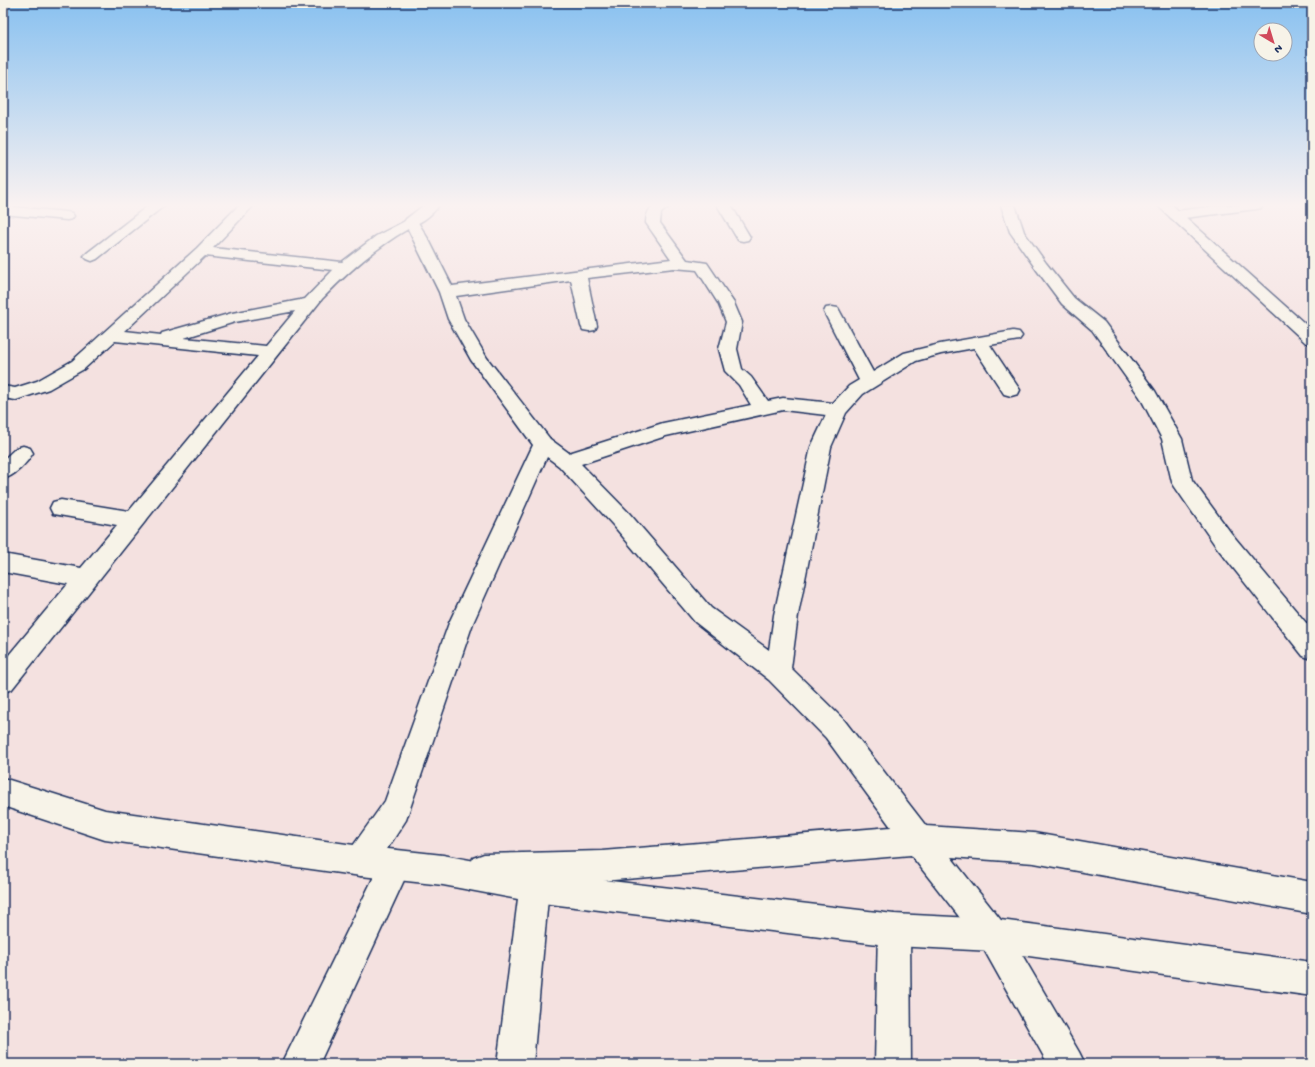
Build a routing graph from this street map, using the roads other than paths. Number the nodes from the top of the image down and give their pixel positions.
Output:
1 (197, 255) edge
2 (242, 255) edge
3 (360, 255) edge
4 (429, 255) edge
5 (675, 255) edge
6 (1033, 255) edge
7 (1220, 255) edge
8 (682, 264) junction
9 (345, 267) junction
10 (578, 274) junction
11 (446, 292) junction
12 (310, 302) junction
13 (832, 312) dead end
14 (588, 326) dead end
15 (111, 335) junction
16 (1013, 336) dead end
17 (1312, 339) edge
18 (159, 340) junction
19 (979, 342) junction
20 (271, 352) junction
21 (868, 382) junction
22 (1011, 390) dead end
23 (3, 392) edge
24 (763, 408) junction
25 (838, 410) junction
26 (543, 444) junction
27 (23, 453) dead end
28 (566, 461) junction
29 (3, 472) edge
30 (61, 508) dead end
31 (134, 520) junction
32 (3, 563) edge
33 (87, 578) junction
34 (1312, 648) edge
35 (778, 672) junction
36 (3, 681) edge
37 (3, 792) edge
38 (918, 840) junction
39 (361, 862) junction
40 (396, 865) junction
41 (443, 870) junction
42 (534, 887) junction
43 (1312, 898) edge
44 (894, 930) junction
45 (993, 935) junction
46 (1312, 979) edge
47 (300, 1064) edge
48 (514, 1064) edge
49 (893, 1064) edge
50 (1067, 1064) edge

1 - 15 street
2 - 9 street
3 - 9 street
4 - 11 street
5 - 8 street
6 - 34 street
7 - 17 street
8 - 10 street
8 - 24 street
9 - 12 street
10 - 11 street
10 - 14 street
11 - 26 street
12 - 18 street
12 - 20 street
13 - 21 street
15 - 18 street
15 - 23 street
16 - 19 street
18 - 20 street
19 - 21 street
19 - 22 street
20 - 31 street
21 - 25 street
24 - 25 street
24 - 28 street
25 - 35 street
26 - 28 street
26 - 39 street
27 - 29 street
28 - 35 street
30 - 31 street
31 - 33 street
32 - 33 street
33 - 36 street
35 - 38 street
37 - 39 street
38 - 41 street
38 - 43 street
38 - 45 street
39 - 40 street
40 - 41 street
40 - 47 street
41 - 42 street
42 - 44 street
42 - 48 street
44 - 45 street
44 - 49 street
45 - 46 street
45 - 50 street

